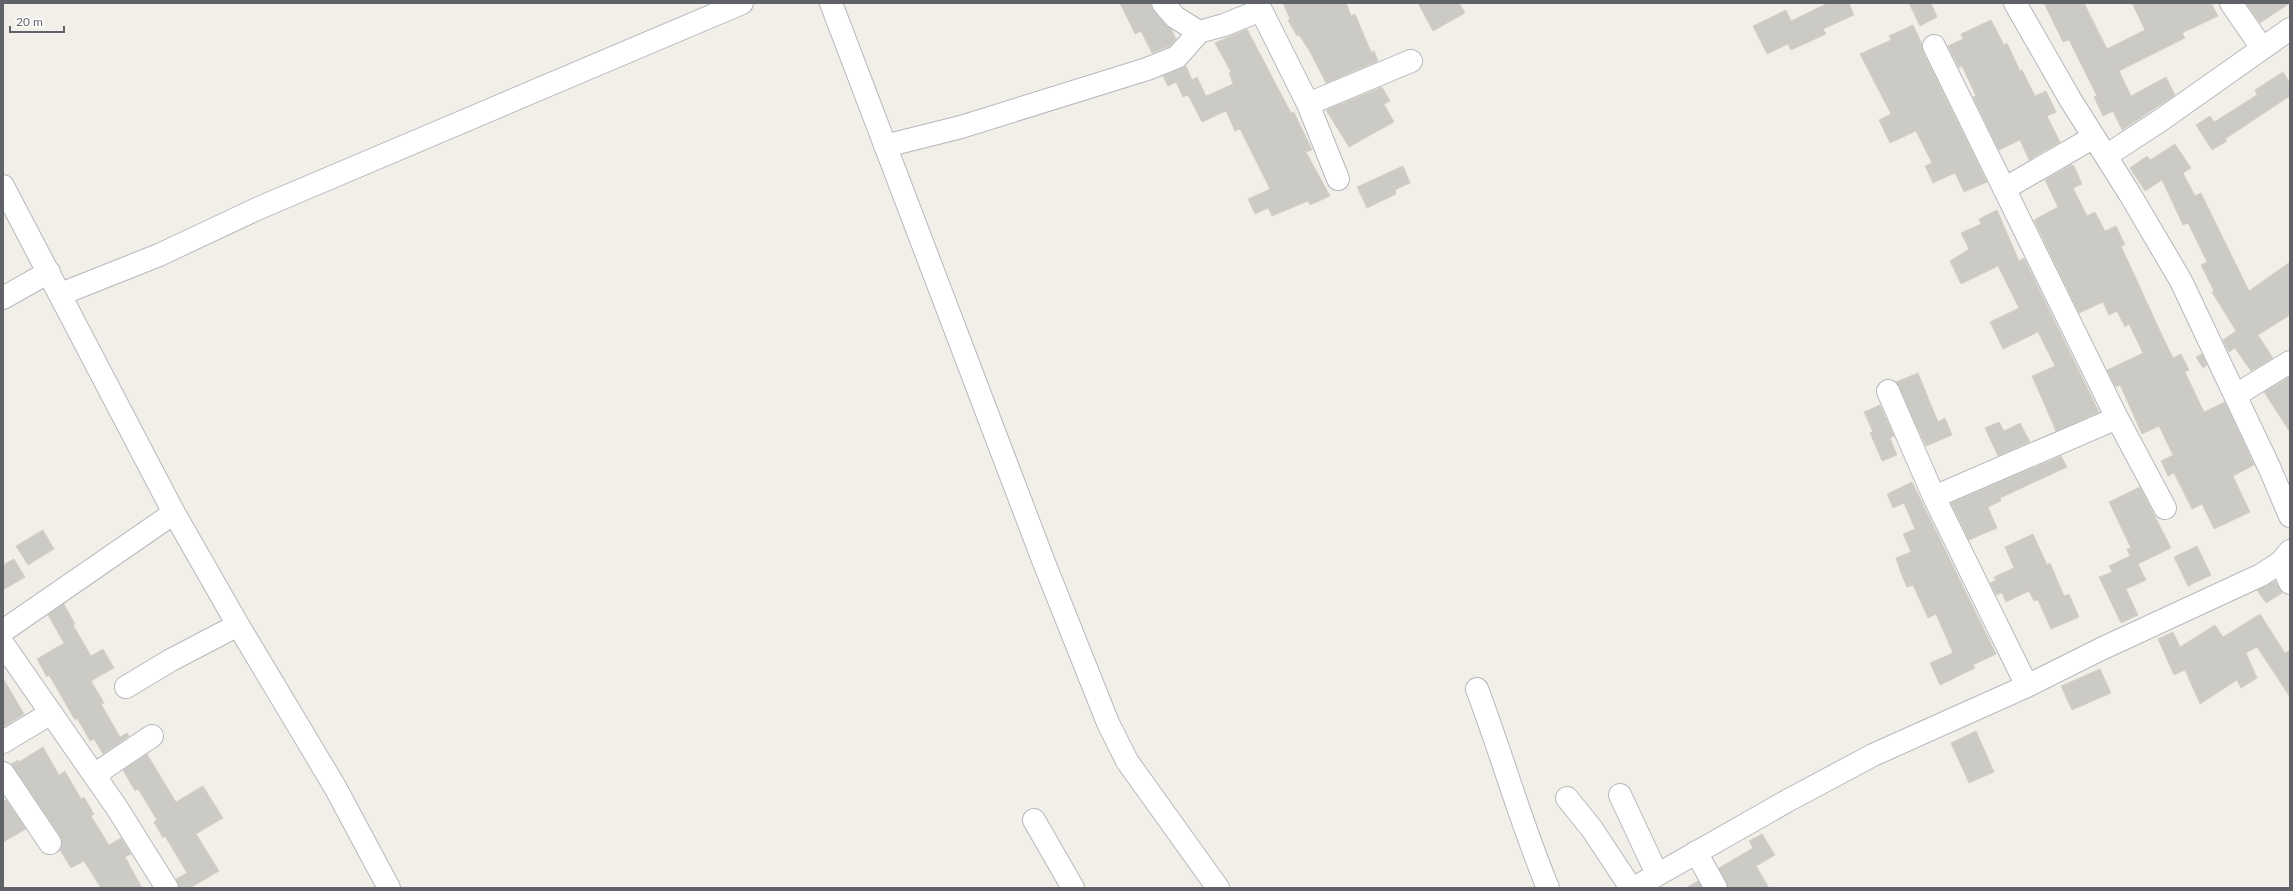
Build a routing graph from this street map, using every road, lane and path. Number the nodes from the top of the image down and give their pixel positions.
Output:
1 (742, 3) edge
2 (831, 3) edge
3 (1163, 3) edge
4 (2015, 3) edge
5 (2231, 3) edge
6 (1260, 6) edge
7 (2290, 29) edge
8 (1199, 32) junction
9 (1934, 46) dead end
10 (2262, 48) junction
11 (1411, 61) dead end
12 (1308, 104) junction
13 (2094, 137) junction
14 (885, 146) junction
15 (2106, 156) junction
16 (1338, 179) dead end
17 (3, 186) edge
18 (2004, 189) junction
19 (49, 272) junction
20 (61, 294) junction
21 (3, 298) edge
22 (2290, 362) edge
23 (1888, 391) dead end
24 (2236, 395) junction
25 (2117, 418) junction
26 (1934, 496) junction
27 (2165, 508) dead end
28 (174, 513) junction
29 (2290, 513) edge
30 (2285, 556) edge
31 (2290, 583) edge
32 (238, 625) junction
33 (3, 642) edge
34 (2027, 686) junction
35 (126, 687) dead end
36 (1477, 689) dead end
37 (51, 713) junction
38 (152, 736) dead end
39 (3, 742) edge
40 (3, 773) edge
41 (94, 775) junction
42 (1620, 795) dead end
43 (1566, 798) dead end
44 (1034, 820) dead end
45 (50, 843) dead end
46 (1696, 852) junction
47 (1657, 874) junction
48 (168, 888) edge
49 (389, 888) edge
50 (1073, 888) edge
51 (1218, 888) edge
52 (1548, 888) edge
53 (1631, 888) edge
54 (1634, 888) edge
55 (1716, 888) edge

1 - 20 street
2 - 14 street
3 - 8 street
4 - 13 street
5 - 10 street
6 - 8 street
6 - 12 street
7 - 10 street
8 - 14 street
9 - 18 street
10 - 15 street
11 - 12 street
12 - 16 street
13 - 15 street
13 - 18 street
14 - 51 street
15 - 24 street
17 - 19 street
18 - 25 street
19 - 20 street
19 - 21 street
20 - 28 street
22 - 24 street
23 - 26 street
24 - 29 street
25 - 26 street
25 - 27 street
26 - 34 street
28 - 32 street
28 - 33 street
30 - 31 street
30 - 34 street
32 - 35 street
32 - 49 street
33 - 37 street
34 - 46 street
36 - 52 street
37 - 39 street
37 - 41 street
38 - 41 street
40 - 45 street
41 - 48 street
42 - 47 street
43 - 53 street
44 - 50 street
46 - 47 street
46 - 55 street
47 - 54 street

